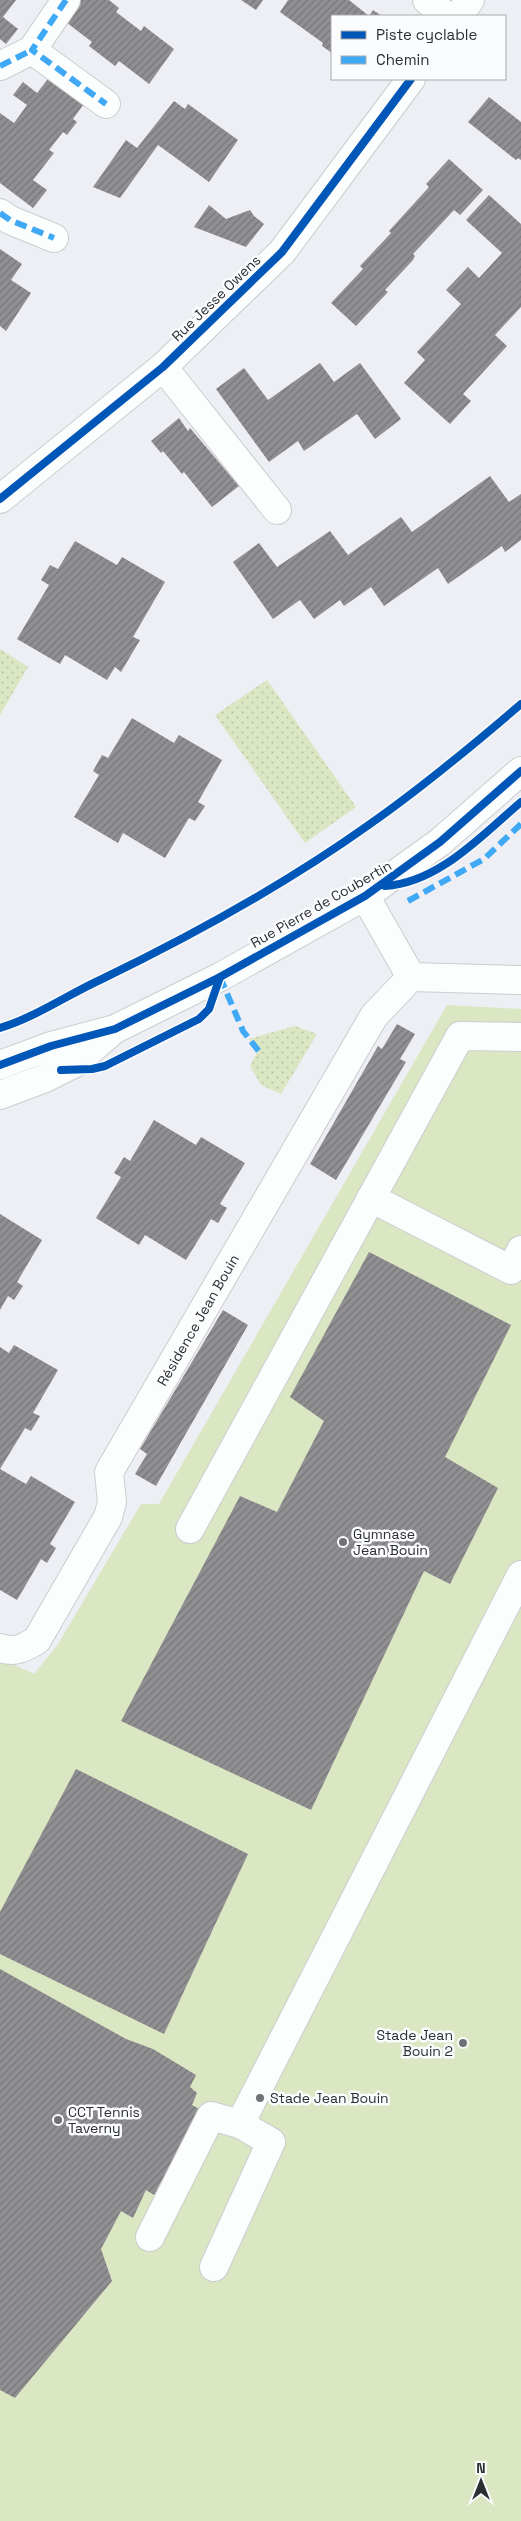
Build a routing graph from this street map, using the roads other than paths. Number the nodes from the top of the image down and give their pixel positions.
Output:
1 (66, 0) edge
2 (427, 0) edge
3 (470, 0) edge
4 (445, 15) edge
5 (459, 15) edge
6 (32, 50) junction
7 (0, 66) edge
8 (410, 80) edge
9 (106, 104) dead end
10 (0, 214) edge
11 (54, 238) dead end
12 (162, 367) junction
13 (0, 499) edge
14 (277, 510) dead end
15 (521, 771) edge
16 (365, 896) junction
17 (518, 975) edge
18 (410, 978) junction
19 (115, 1029) junction
20 (521, 1036) edge
21 (0, 1065) edge
22 (0, 1095) edge
23 (371, 1198) junction
24 (521, 1250) edge
25 (190, 1529) dead end
26 (521, 1575) edge
27 (0, 1648) edge
28 (240, 2124) junction
29 (150, 2236) dead end
30 (214, 2266) dead end

1 - 6 street
2 - 4 street
3 - 5 street
6 - 7 street
6 - 9 street
8 - 12 street, Rue Jesse Owens
10 - 11 street
12 - 13 street, Rue Jesse Owens
12 - 14 street
15 - 16 street, Rue Pierre de Coubertin
16 - 18 street
16 - 19 street, Rue Pierre de Coubertin
17 - 18 street
18 - 27 street, Résidence Jean Bouin
19 - 21 street, Rue Pierre de Coubertin
19 - 22 street, Rue Pierre de Coubertin
20 - 23 street
23 - 24 street
23 - 25 street
26 - 28 street
28 - 29 street
28 - 30 street

